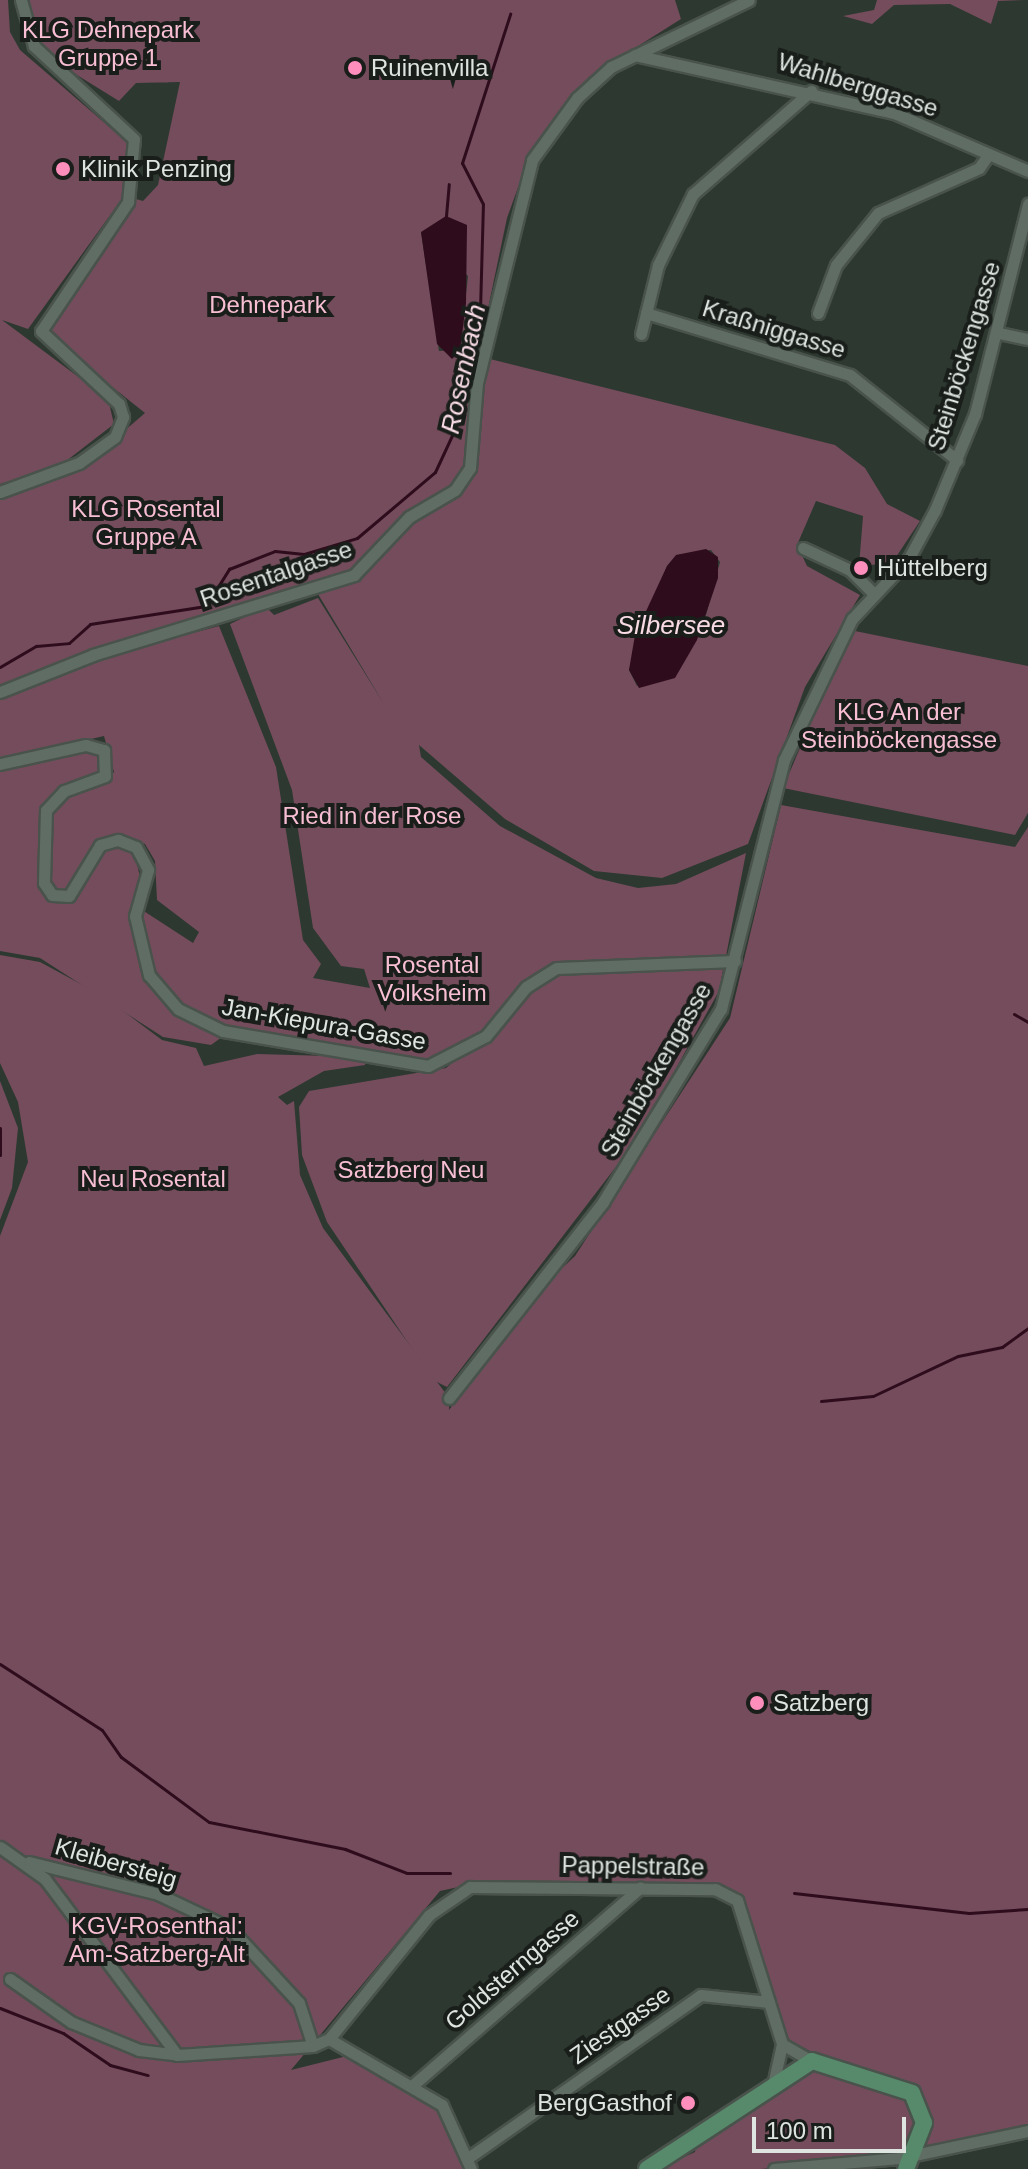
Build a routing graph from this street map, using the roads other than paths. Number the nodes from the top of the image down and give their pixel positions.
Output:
1 (21, 0) edge
2 (749, 0) edge
3 (668, 39) junction
4 (634, 55) junction
5 (670, 61) junction
6 (811, 91) junction
7 (988, 155) junction
8 (1028, 171) edge
9 (1028, 204) edge
10 (646, 313) junction
11 (818, 313) dead end
12 (999, 333) junction
13 (641, 334) dead end
14 (1028, 339) edge
15 (957, 460) junction
16 (0, 492) edge
17 (803, 548) dead end
18 (871, 591) junction
19 (0, 692) edge
20 (0, 764) edge
21 (735, 961) junction
22 (449, 1398) dead end
23 (0, 1847) edge
24 (29, 1862) junction
25 (640, 1888) junction
26 (10, 1979) dead end
27 (769, 2002) junction
28 (329, 2039) junction
29 (782, 2044) junction
30 (313, 2046) junction
31 (177, 2055) junction
32 (812, 2061) junction
33 (413, 2085) junction
34 (773, 2085) junction
35 (1028, 2131) edge
36 (910, 2162) edge
37 (470, 2164) edge
38 (647, 2169) edge
39 (774, 2169) edge

1 - 16 street
2 - 3 street, Rosentalgasse
3 - 4 street, Rosentalgasse
3 - 5 street
4 - 5 street, Wahlberggasse
4 - 19 street, Rosentalgasse
5 - 6 street, Wahlberggasse
6 - 7 street, Wahlberggasse
6 - 10 street
7 - 8 street, Wahlberggasse
7 - 11 street
9 - 12 street, Steinböckengasse
10 - 13 street
10 - 15 street, Kraßniggasse
12 - 14 street
12 - 15 street, Steinböckengasse
15 - 18 street, Steinböckengasse
17 - 18 street
18 - 21 street, Steinböckengasse
20 - 21 street, Jan-Kiepura-Gasse
21 - 22 street, Steinböckengasse
23 - 24 street
24 - 30 street, Kleibersteig
24 - 31 street
25 - 27 street, Pappelstraße
25 - 28 street, Pappelstraße
25 - 33 street, Goldsterngasse
26 - 31 street
27 - 29 street, Pappelstraße
27 - 37 street, Ziestgasse
28 - 30 street
28 - 33 street
29 - 32 street
29 - 34 street, Pappelstraße
30 - 31 street
32 - 34 street
32 - 36 street
33 - 37 street
34 - 38 street
35 - 36 street
36 - 39 street

